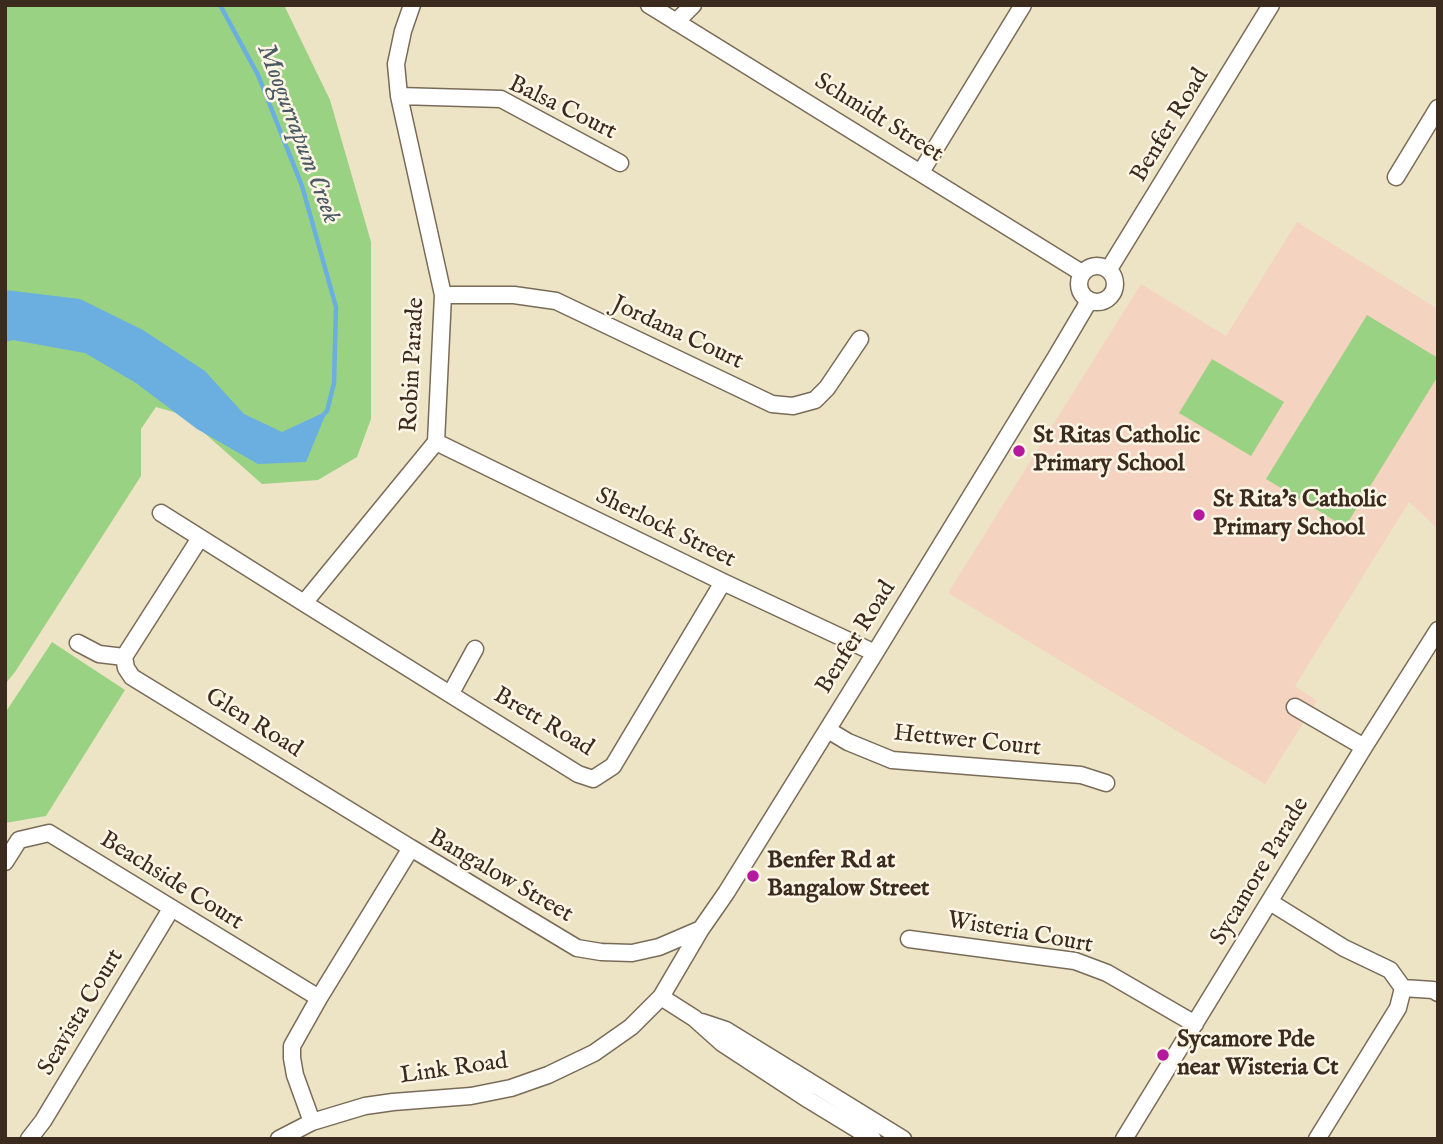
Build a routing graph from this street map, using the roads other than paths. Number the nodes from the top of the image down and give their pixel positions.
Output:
1 (412, 5) edge
2 (649, 5) edge
3 (693, 5) edge
4 (1023, 5) edge
5 (1271, 5) edge
6 (676, 22) junction
7 (398, 96) junction
8 (1438, 108) edge
9 (621, 163) dead end
10 (920, 172) junction
11 (1396, 177) dead end
12 (1109, 269) junction
13 (1082, 273) junction
14 (443, 295) junction
15 (1089, 301) junction
16 (860, 339) dead end
17 (436, 442) junction
18 (161, 513) dead end
19 (200, 538) junction
20 (723, 582) junction
21 (303, 603) junction
22 (1438, 630) edge
23 (78, 643) dead end
24 (475, 649) dead end
25 (875, 653) junction
26 (124, 657) junction
27 (451, 693) junction
28 (1295, 707) dead end
29 (828, 730) junction
30 (1364, 747) junction
31 (1106, 783) dead end
32 (411, 848) junction
33 (5, 862) edge
34 (1270, 902) junction
35 (171, 909) junction
36 (701, 929) junction
37 (909, 939) dead end
38 (1403, 988) junction
39 (1438, 993) edge
40 (661, 997) junction
41 (319, 998) junction
42 (694, 1018) junction
43 (1195, 1024) junction
44 (313, 1122) junction
45 (29, 1139) edge
46 (279, 1139) edge
47 (873, 1139) edge
48 (903, 1139) edge
49 (1124, 1139) edge
50 (1317, 1139) edge

1 - 7 street, Robin Parade
2 - 6 street, Schmidt Street
3 - 6 street
4 - 10 street
5 - 12 street, Benfer Road
6 - 10 street, Schmidt Street
7 - 9 street, Balsa Court
7 - 14 street, Robin Parade
8 - 11 street
10 - 13 street, Schmidt Street
12 - 13 street
12 - 15 street, Benfer Road
13 - 15 street
14 - 16 street, Jordana Court
14 - 17 street, Robin Parade
15 - 25 street, Benfer Road
17 - 20 street, Sherlock Street
17 - 21 street, Robin Parade
18 - 19 street
19 - 21 street
19 - 26 street
20 - 25 street, Sherlock Street
20 - 27 street, Brett Road
21 - 27 street, Brett Road
22 - 30 street, Sycamore Parade
23 - 26 street
24 - 27 street
25 - 29 street, Benfer Road
26 - 32 street, Glen Road
28 - 30 street
29 - 31 street, Hettwer Court
29 - 36 street, Benfer Road
30 - 34 street, Sycamore Parade
32 - 36 street, Bangalow Street
32 - 41 street, Bangalow Street
33 - 35 street, Beachside Court
34 - 38 street
34 - 43 street, Sycamore Parade
35 - 41 street, Beachside Court
35 - 45 street, Seavista Court
36 - 40 street, Benfer Road
37 - 43 street, Wisteria Court
38 - 39 street
38 - 50 street
40 - 42 street
40 - 44 street, Link Road
41 - 44 street, Bangalow Street
42 - 47 street
42 - 48 street
43 - 49 street, Sycamore Parade
44 - 46 street, Link Road

